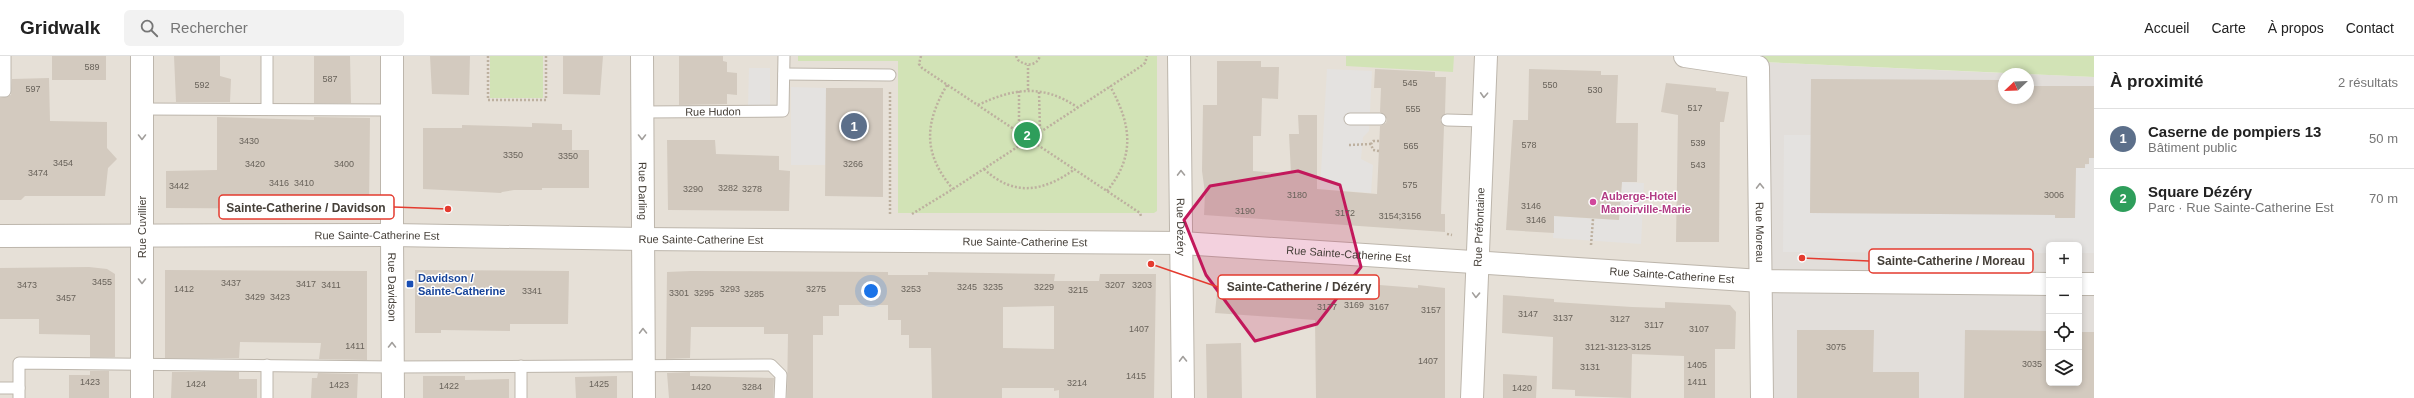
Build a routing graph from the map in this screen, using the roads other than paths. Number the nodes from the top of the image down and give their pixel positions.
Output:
1 (5, 56) edge
2 (142, 56) edge
3 (267, 56) edge
4 (392, 56) edge
5 (642, 56) edge
6 (784, 56) edge
7 (1179, 56) edge
8 (1486, 56) edge
9 (1685, 56) edge
10 (784, 74) junction
11 (890, 75) road end
12 (0, 91) edge
13 (142, 109) junction
14 (266, 109) junction
15 (392, 110) junction
16 (642, 112) junction
17 (1350, 119) dead end
18 (1380, 119) dead end
19 (1447, 120) dead end
20 (1483, 121) junction
21 (392, 235) junction
22 (0, 236) edge
23 (142, 236) junction
24 (642, 240) junction
25 (1182, 243) junction
26 (1477, 264) junction
27 (1761, 281) junction
28 (2046, 284) edge
29 (2082, 284) edge
30 (2094, 284) edge
31 (267, 365) junction
32 (142, 366) junction
33 (521, 366) junction
34 (644, 366) junction
35 (392, 367) junction
36 (0, 388) edge
37 (19, 393) edge
38 (142, 398) edge
39 (266, 398) edge
40 (392, 398) edge
41 (521, 398) edge
42 (644, 398) edge
43 (780, 398) edge
44 (1183, 398) edge
45 (1472, 398) edge
46 (1762, 398) edge

1 - 12 lane
2 - 13 street, Rue Cuvillier
3 - 14 lane
4 - 15 street, Rue Davidson
5 - 16 street, Rue Darling
6 - 10 lane
25 -> 7 street, Rue Dézéry
8 -> 20 street, Rue Préfontaine
27 -> 9 street, Rue Moreau
10 - 11 lane
10 - 16 lane, Rue Hudon
13 - 14 lane
13 -> 23 street, Rue Cuvillier
14 - 15 lane
15 - 21 street, Rue Davidson
16 -> 24 street, Rue Darling
17 - 18 lane
19 - 20 lane
20 - 26 street, Rue Préfontaine
21 - 23 street, Rue Sainte-Catherine Est
21 - 24 street, Rue Sainte-Catherine Est
35 -> 21 street, Rue Davidson
22 - 23 street, Rue Sainte-Catherine Est
23 -> 32 street, Rue Cuvillier
24 - 25 street, Rue Sainte-Catherine Est
34 -> 24 street, Rue Darling
25 - 26 street, Rue Sainte-Catherine Est
44 -> 25 street, Rue Dézéry
26 - 27 street, Rue Sainte-Catherine Est
26 -> 45 street, Rue Préfontaine
27 - 28 street, Rue Sainte-Catherine Est
27 - 46 street, Rue Moreau
29 - 30 street
31 - 32 lane
31 - 35 lane
31 - 39 lane
32 - 37 lane
32 - 38 street, Rue Cuvillier
33 - 34 lane
33 - 35 lane
33 - 41 lane
34 - 42 street, Rue Darling
34 - 43 lane
35 - 40 street, Rue Davidson
36 - 37 lane

